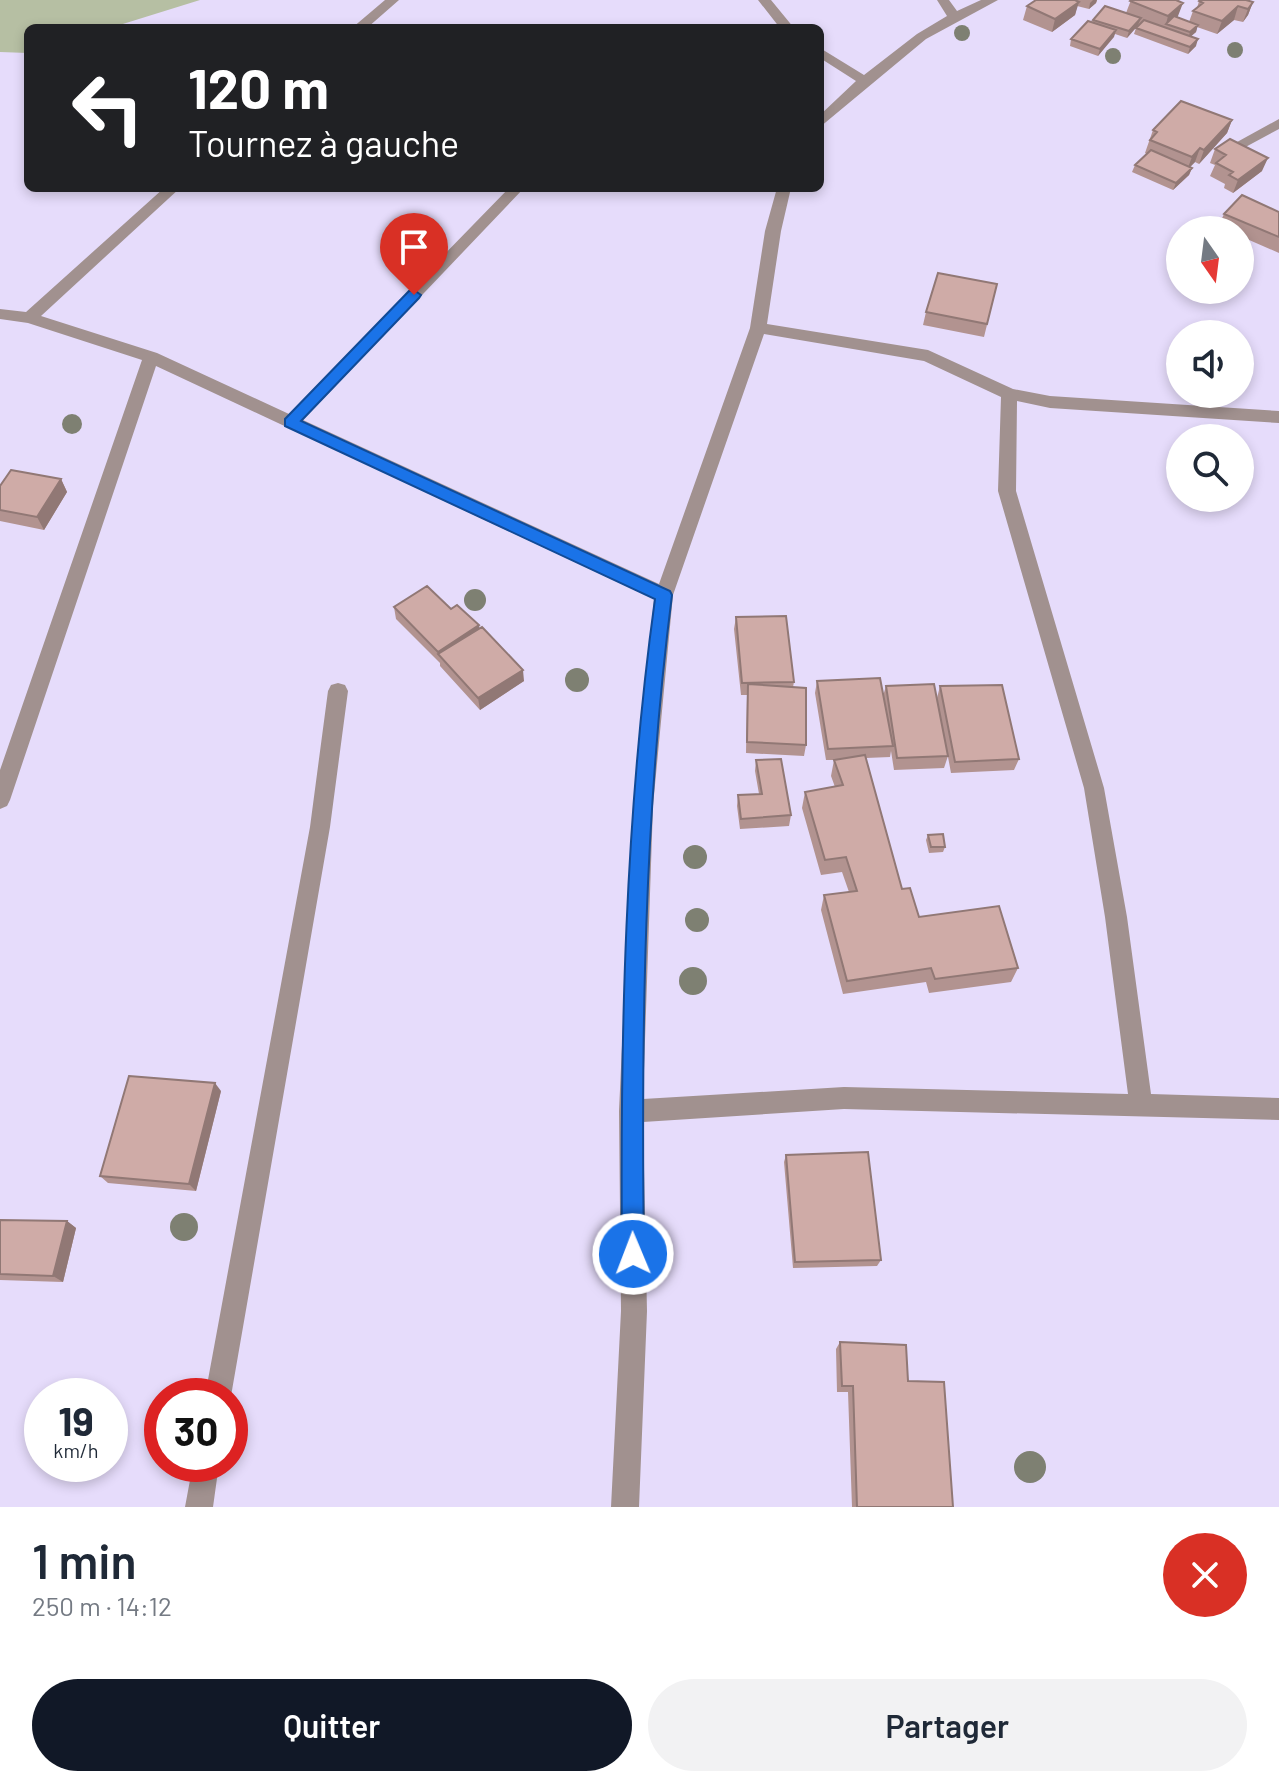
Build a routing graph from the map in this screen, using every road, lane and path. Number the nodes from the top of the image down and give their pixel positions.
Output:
1 (393, 0) edge
2 (764, 0) edge
3 (943, 0) edge
4 (990, 0) edge
5 (954, 17) junction
6 (364, 24) edge
7 (784, 24) edge
8 (824, 55) edge
9 (863, 80) junction
10 (824, 119) edge
11 (1279, 123) edge
12 (1235, 147) edge
13 (169, 192) edge
14 (513, 192) edge
15 (783, 192) edge
16 (0, 314) edge
17 (29, 318) junction
18 (758, 328) junction
19 (151, 357) junction
20 (1009, 394) junction
21 (1279, 417) edge
22 (290, 423) junction
23 (664, 595) junction
24 (338, 691) dead end
25 (0, 800) edge
26 (1141, 1104) junction
27 (1279, 1109) edge
28 (631, 1111) junction
29 (221, 1378) edge
30 (203, 1482) edge
31 (199, 1507) edge
32 (625, 1507) edge

1 - 6 street
2 - 7 street
3 - 5 street
4 - 5 street
5 - 9 street
8 - 9 street
9 - 10 street
11 - 12 street
13 - 17 street
14 - 22 street
15 - 18 street
16 - 17 street
17 - 19 street
18 - 20 street
18 - 23 street
19 - 22 street
19 - 25 street
20 - 21 street
20 - 26 street
22 - 23 street
23 - 28 street
24 - 29 street
26 - 27 street
26 - 28 street
28 - 32 street
30 - 31 street

